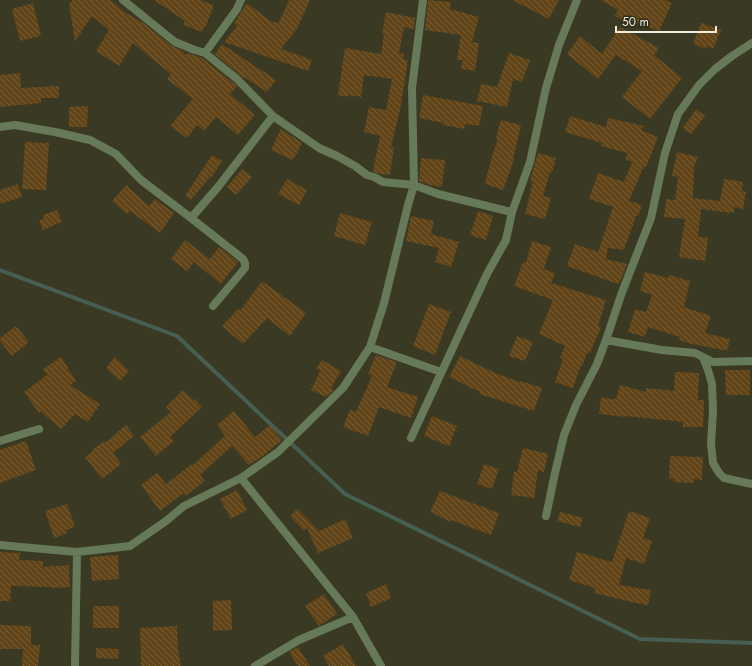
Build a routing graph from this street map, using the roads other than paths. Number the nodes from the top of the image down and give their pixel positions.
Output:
1 (123, 0) edge
2 (241, 0) edge
3 (423, 0) edge
4 (577, 0) edge
5 (752, 43) edge
6 (205, 53) junction
7 (272, 116) junction
8 (0, 127) edge
9 (414, 185) junction
10 (512, 212) junction
11 (191, 218) junction
12 (213, 306) dead end
13 (606, 340) junction
14 (370, 347) junction
15 (703, 357) junction
16 (752, 361) edge
17 (441, 372) junction
18 (39, 429) dead end
19 (411, 438) dead end
20 (0, 441) edge
21 (241, 478) junction
22 (752, 484) edge
23 (546, 516) dead end
24 (0, 545) edge
25 (77, 552) junction
26 (353, 617) junction
27 (74, 666) edge
28 (256, 666) edge
29 (381, 666) edge

1 - 6 street
2 - 6 street
3 - 9 street
4 - 10 street
5 - 13 street
6 - 7 street
7 - 9 street
7 - 11 street
8 - 11 street
9 - 10 street
9 - 14 street
10 - 17 street
11 - 12 street
13 - 15 street
13 - 23 street
14 - 17 street
14 - 21 street
15 - 16 street
15 - 22 street
17 - 19 street
18 - 20 street
21 - 25 street
21 - 26 street
24 - 25 street
25 - 27 street
26 - 28 street
26 - 29 street

